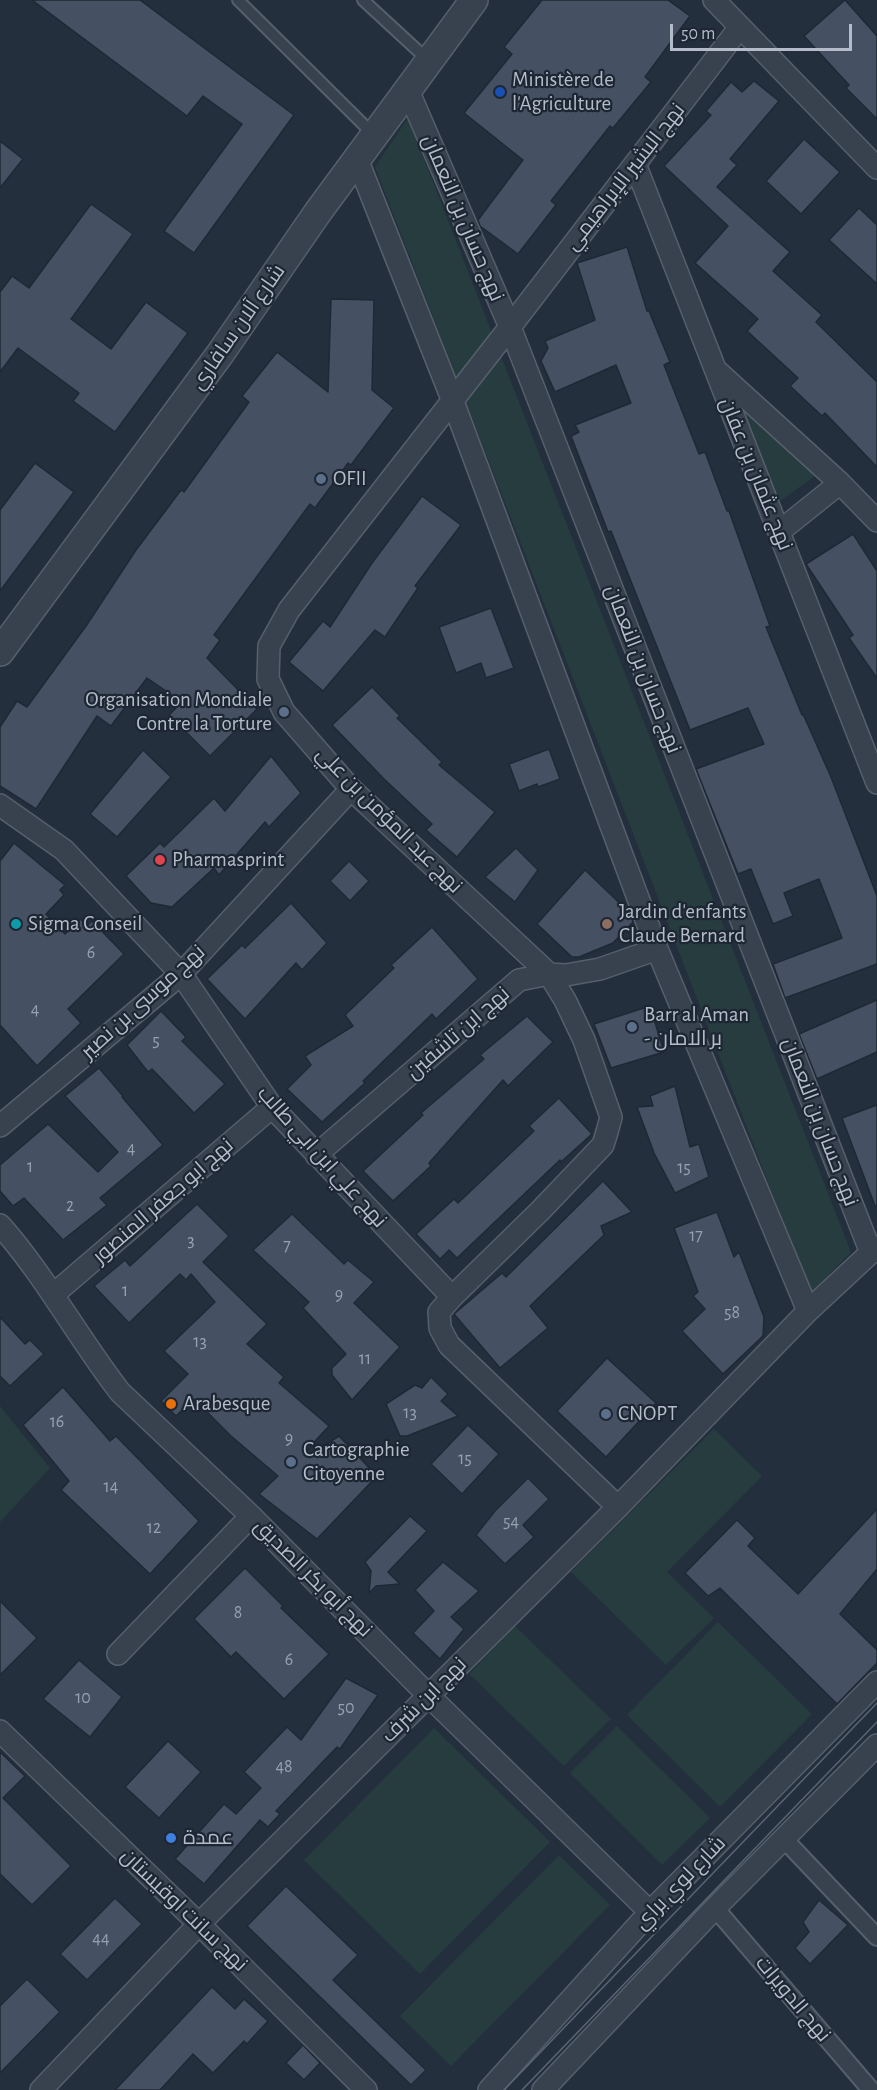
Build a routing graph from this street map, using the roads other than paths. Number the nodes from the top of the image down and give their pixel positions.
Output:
1 (238, 0) edge
2 (363, 0) edge
3 (474, 0) edge
4 (714, 0) edge
5 (740, 27) junction
6 (429, 60) junction
7 (408, 88) junction
8 (374, 135) junction
9 (357, 159) junction
10 (635, 164) junction
11 (877, 168) edge
12 (510, 327) junction
13 (713, 368) junction
14 (452, 399) junction
15 (840, 483) junction
16 (877, 521) edge
17 (780, 531) junction
18 (0, 652) edge
19 (877, 783) edge
20 (351, 789) junction
21 (0, 805) edge
22 (657, 949) junction
23 (181, 974) junction
24 (549, 974) junction
25 (272, 1107) junction
26 (0, 1126) edge
27 (316, 1155) junction
28 (0, 1225) edge
29 (874, 1250) edge
30 (54, 1294) junction
31 (452, 1297) junction
32 (808, 1311) junction
33 (618, 1507) junction
34 (251, 1516) junction
35 (118, 1654) dead end
36 (877, 1682) edge
37 (428, 1695) junction
38 (0, 1731) edge
39 (877, 1745) edge
40 (783, 1838) junction
41 (715, 1908) junction
42 (650, 1912) junction
43 (199, 1924) junction
44 (877, 1937) edge
45 (41, 2090) edge
46 (366, 2090) edge
47 (489, 2090) edge
48 (543, 2090) edge
49 (871, 2090) edge

1 - 8 lane
2 - 6 lane
3 - 6 street, شارع آلان سافاري
4 - 5 street
5 - 10 street, نهج البشير الإبراهيمي
5 - 11 street
6 - 7 street, شارع آلان سافاري
7 - 8 street, شارع آلان سافاري
7 - 12 street, نهج حسان بن النعمان
8 - 9 street, شارع آلان سافاري
9 - 14 street
9 - 18 street, شارع آلان سافاري
10 - 12 street, نهج البشير الإبراهيمي
10 - 13 street, نهج عثمان بن عفان
12 - 14 street, نهج عبد المؤمن بن علي
12 - 29 street, نهج حسان بن النعمان
13 - 15 street
13 - 17 street, نهج عثمان بن عفان
14 - 20 street, نهج عبد المؤمن بن علي
14 - 22 street
15 - 16 street
15 - 17 street
17 - 19 street, نهج عثمان بن عفان
20 - 23 street, نهج موسى بن نصير
20 - 24 street, نهج عبد المؤمن بن علي
21 - 23 street, نهج علي ابن ابي طالب
22 - 24 street, نهج ابن تاشفين
22 - 32 street
23 - 25 street, نهج علي ابن ابي طالب
23 - 26 street, نهج موسى بن نصير
24 - 27 street, نهج ابن تاشفين
24 - 31 street, نهج عبد المؤمن بن علي
25 - 27 street, نهج علي ابن ابي طالب
25 - 30 street, نهج ابو جعفر المنصور
27 - 31 street, نهج علي ابن ابي طالب
28 - 30 street, نهج أبو بكر الصديق
29 - 32 street, نهج ابن شرف
30 - 34 street, نهج أبو بكر الصديق
31 - 33 street
32 - 33 street, نهج ابن شرف
33 - 37 street, نهج ابن شرف
34 - 35 street
34 - 37 street, نهج أبو بكر الصديق
36 - 42 street, شارع لوي براي
37 - 42 street, نهج أبو بكر الصديق
37 - 43 street, نهج ابن شرف
38 - 43 street, نهج سانت اوقيستان
39 - 40 street, شارع لوي براي
40 - 41 street, شارع لوي براي
40 - 44 street
41 - 48 street, شارع لوي براي
41 - 49 street, نهج الدويرات
42 - 47 street, شارع لوي براي
43 - 45 street, نهج ابن شرف
43 - 46 street, نهج سانت اوقيستان

